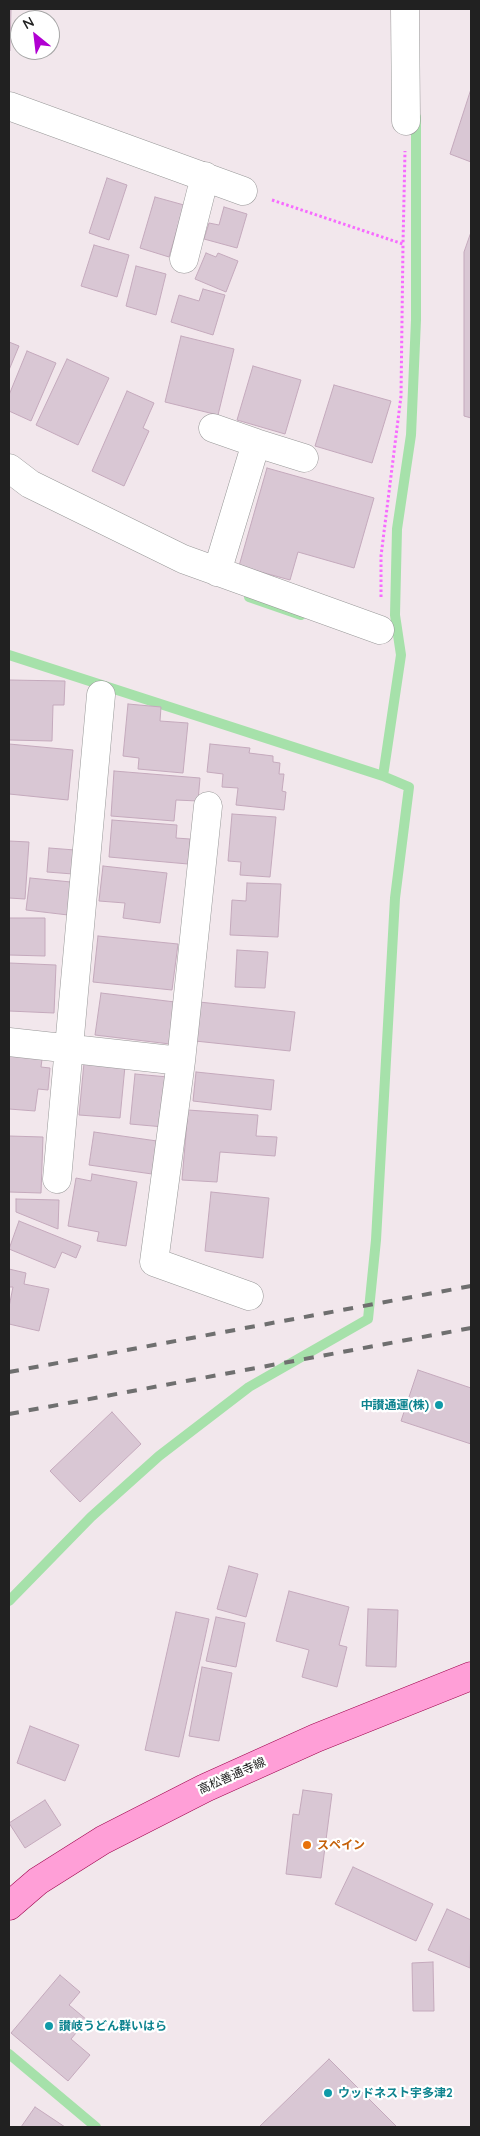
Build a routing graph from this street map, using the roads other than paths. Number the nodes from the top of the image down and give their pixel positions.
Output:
1 (405, 9) edge
2 (9, 106) edge
3 (406, 121) road end
4 (205, 176) junction
5 (243, 191) road end
6 (184, 259) dead end
7 (213, 428) dead end
8 (256, 443) junction
9 (304, 458) dead end
10 (9, 468) edge
11 (217, 572) junction
12 (380, 630) road end
13 (100, 695) dead end
14 (208, 806) dead end
15 (9, 1042) edge
16 (70, 1049) junction
17 (181, 1061) junction
18 (57, 1179) dead end
19 (249, 1296) dead end
20 (471, 1676) edge
21 (9, 1906) edge

1 - 3 street
2 - 4 street
4 - 5 street
4 - 6 street
7 - 8 street
8 - 9 street
8 - 11 street
10 - 11 street
11 - 12 street
13 - 16 street
14 - 17 street
15 - 16 street
16 - 17 street
16 - 18 street
17 - 19 street
20 - 21 main road, 高松善通寺線

